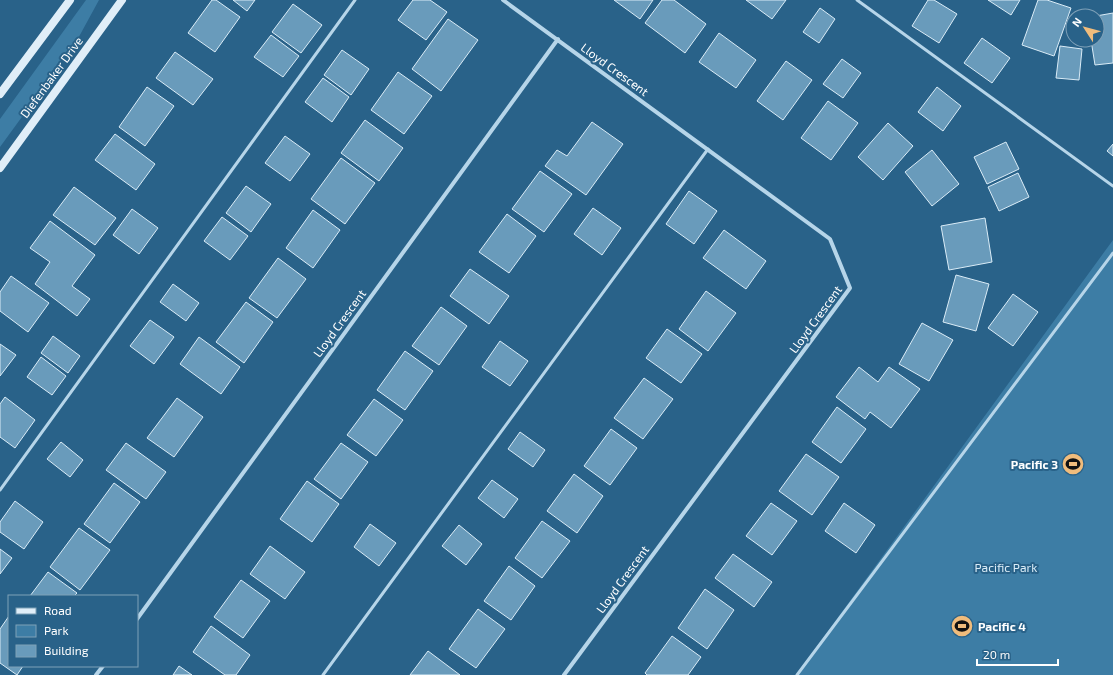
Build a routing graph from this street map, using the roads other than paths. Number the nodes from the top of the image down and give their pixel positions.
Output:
1 (70, 0) edge
2 (122, 0) edge
3 (355, 0) edge
4 (503, 0) edge
5 (857, 0) edge
6 (558, 39) junction
7 (0, 94) edge
8 (708, 149) junction
9 (0, 168) edge
10 (1113, 186) edge
11 (1113, 253) edge
12 (0, 490) edge
13 (138, 618) edge
14 (102, 667) edge
15 (96, 675) edge
16 (323, 675) edge
17 (564, 675) edge
18 (797, 675) edge

1 - 7 street
2 - 9 street, Diefenbaker Drive
3 - 12 lane
4 - 6 street, Lloyd Crescent
5 - 10 lane
6 - 8 street, Lloyd Crescent
6 - 13 street, Lloyd Crescent
8 - 16 lane
8 - 17 street, Lloyd Crescent
11 - 18 lane
14 - 15 street

